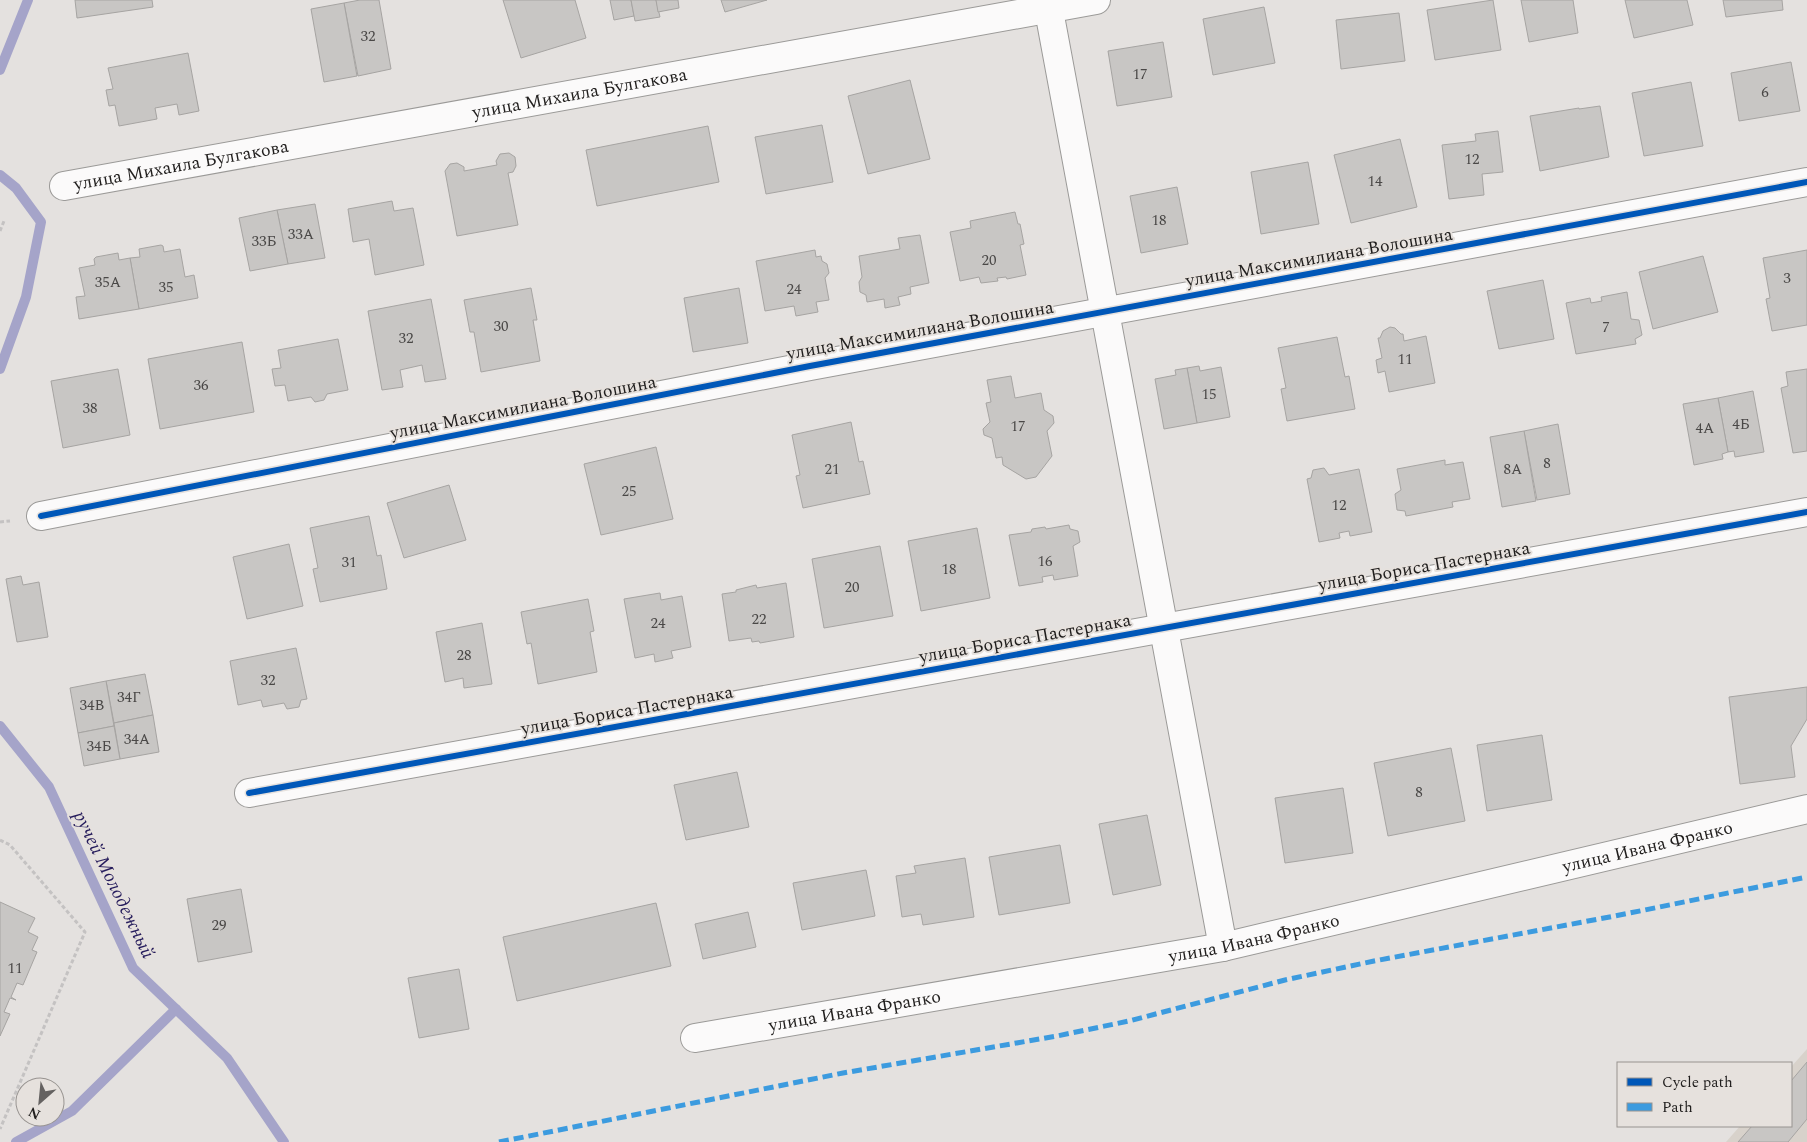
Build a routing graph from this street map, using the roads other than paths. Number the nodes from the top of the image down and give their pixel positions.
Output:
1 (1096, 0) edge
2 (1048, 4) edge
3 (1807, 182) edge
4 (64, 186) dead end
5 (1105, 312) junction
6 (1807, 512) edge
7 (41, 516) dead end
8 (1164, 628) junction
9 (249, 793) dead end
10 (1807, 809) edge
11 (1223, 948) junction
12 (695, 1038) dead end

1 - 2 street, улица Михаила Булгакова
2 - 4 street, улица Михаила Булгакова
2 - 5 street
3 - 5 street, улица Максимилиана Волошина
5 - 7 street, улица Максимилиана Волошина
5 - 8 street
6 - 8 street, улица Бориса Пастернака
8 - 9 street, улица Бориса Пастернака
8 - 11 street
10 - 11 street, улица Ивана Франко
11 - 12 street, улица Ивана Франко

